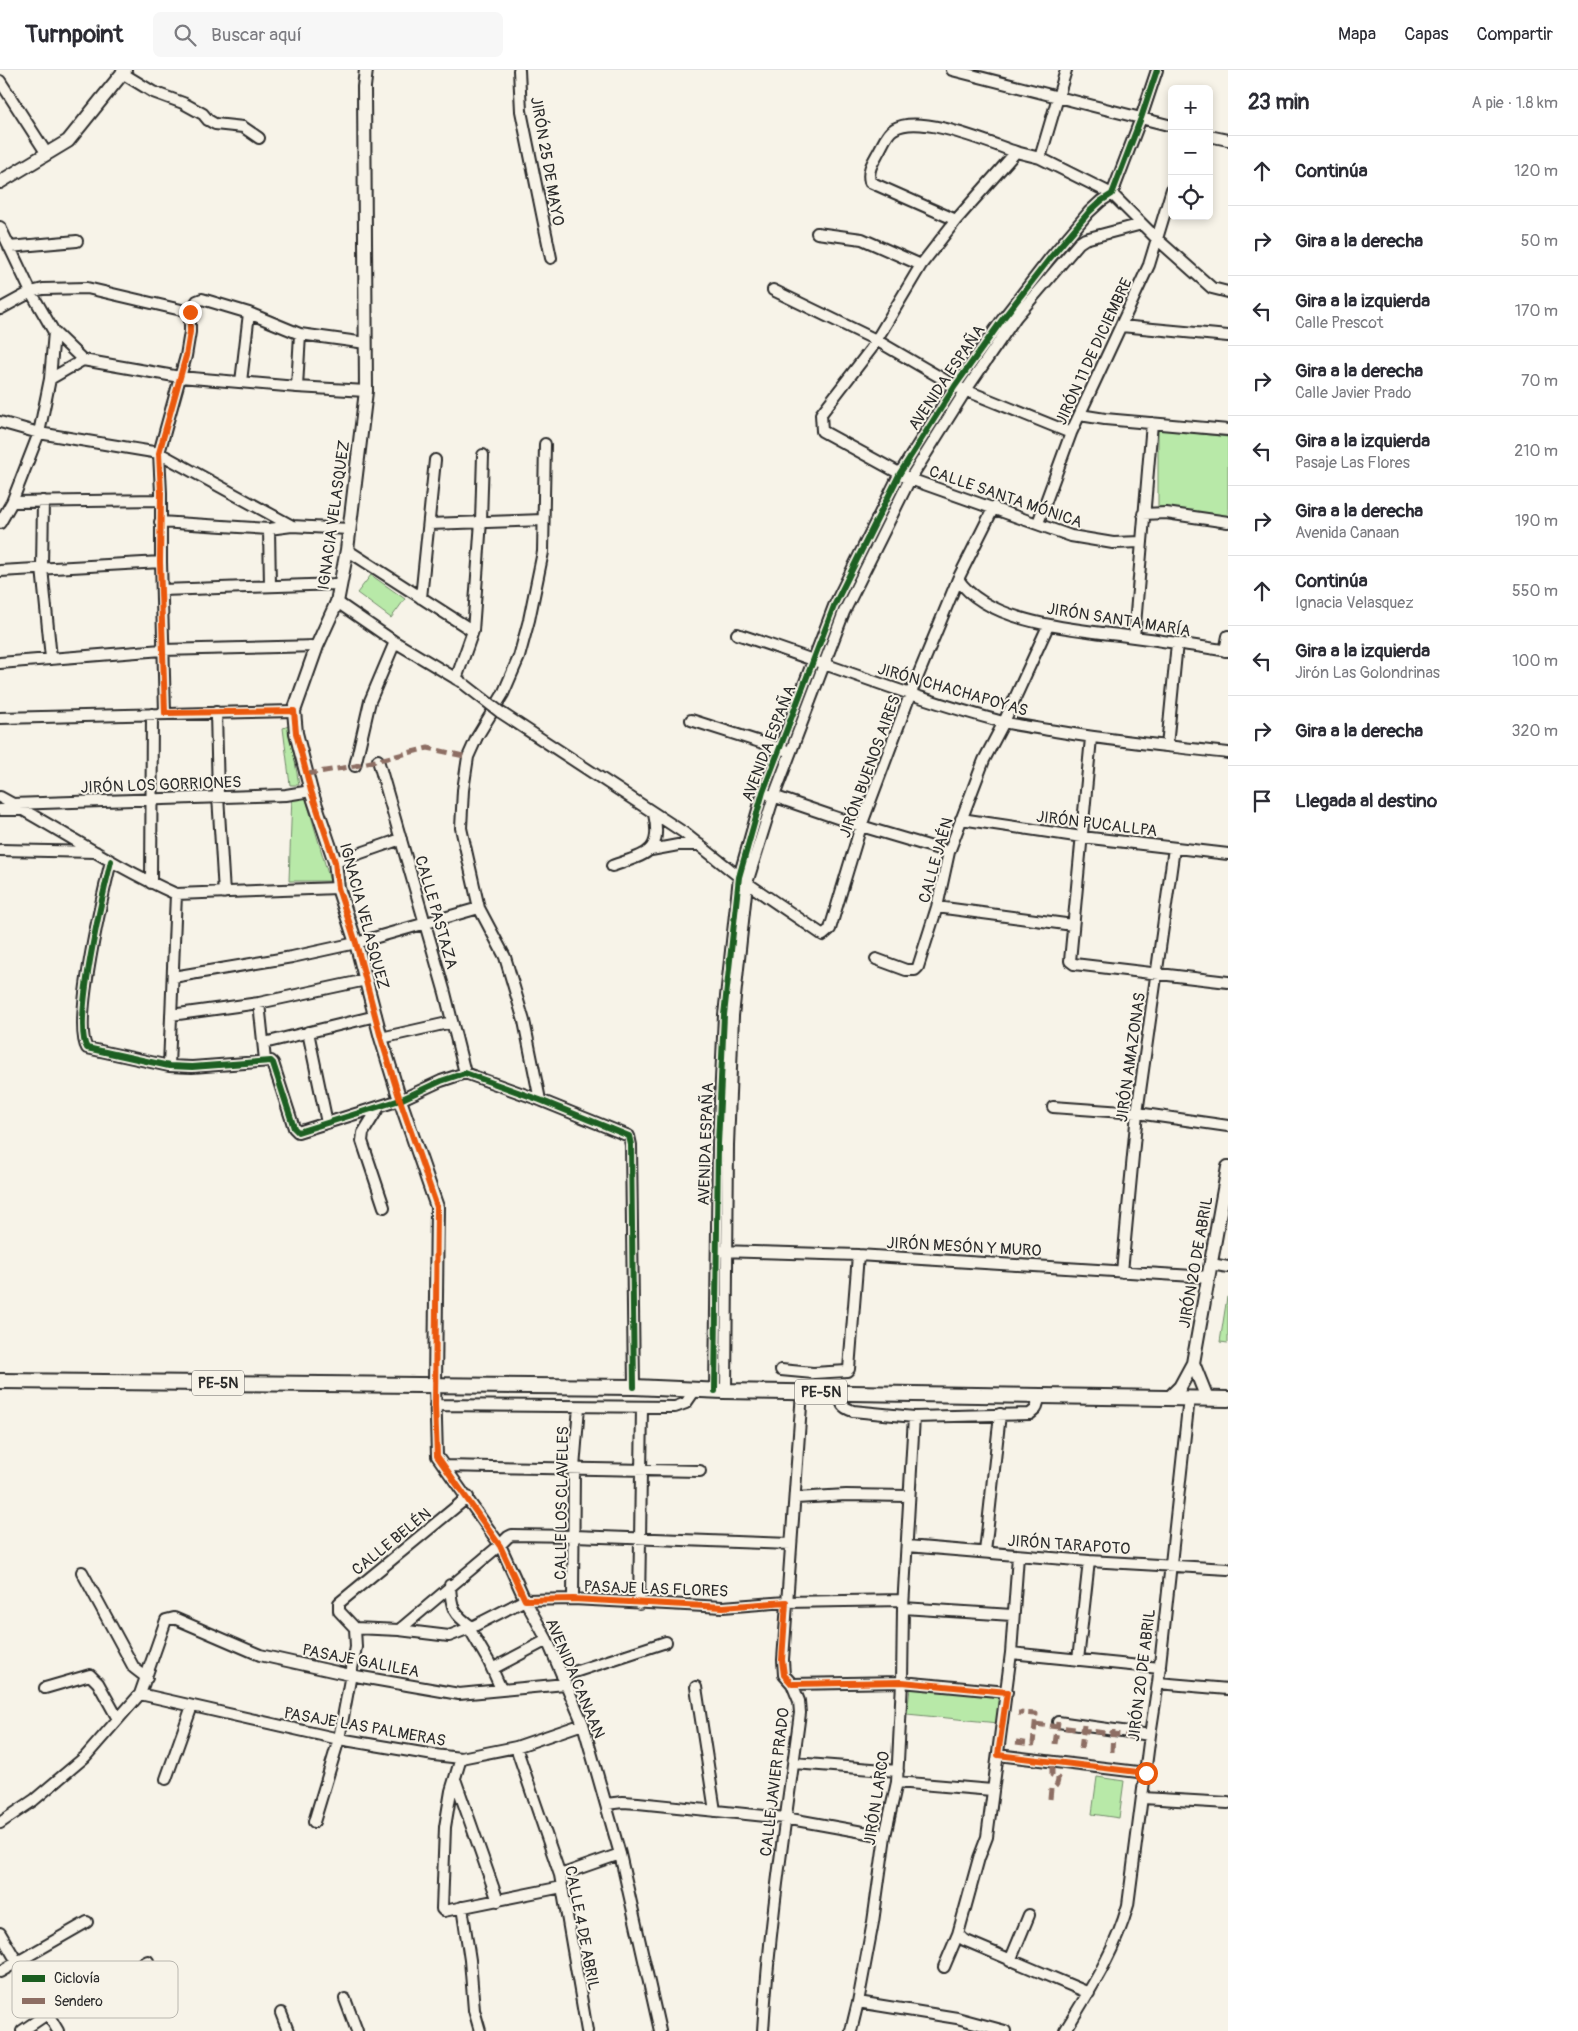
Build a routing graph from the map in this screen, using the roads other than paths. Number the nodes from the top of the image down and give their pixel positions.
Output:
1 (365, 70) edge
2 (519, 70) edge
3 (952, 70) edge
4 (1066, 70) edge
5 (1157, 70) edge
6 (123, 72) edge
7 (0, 81) edge
8 (1058, 98) junction
9 (1141, 118) junction
10 (1168, 125) edge
11 (1213, 137) edge
12 (259, 138) dead end
13 (1228, 140) edge
14 (1016, 152) junction
15 (47, 154) junction
16 (1040, 158) junction
17 (0, 182) edge
18 (1112, 194) junction
19 (1168, 203) edge
20 (956, 220) junction
21 (1142, 224) junction
22 (0, 227) edge
23 (816, 233) dead end
24 (1157, 239) junction
25 (77, 241) dead end
26 (9, 247) junction
27 (551, 258) dead end
28 (921, 265) junction
29 (773, 290) dead end
30 (30, 292) junction
31 (1228, 292) edge
32 (0, 309) edge
33 (1017, 309) junction
34 (190, 312) junction
35 (249, 313) junction
36 (1120, 326) junction
37 (54, 332) junction
38 (300, 334) junction
39 (1228, 336) edge
40 (876, 340) junction
41 (366, 343) junction
42 (83, 360) junction
43 (180, 377) junction
44 (50, 379) junction
45 (240, 382) junction
46 (954, 386) junction
47 (298, 387) junction
48 (966, 390) junction
49 (366, 391) junction
50 (1080, 415) junction
51 (0, 422) edge
52 (1152, 423) junction
53 (1228, 430) edge
54 (39, 433) junction
55 (1071, 433) junction
56 (545, 444) dead end
57 (159, 453) junction
58 (483, 456) dead end
59 (435, 460) dead end
60 (900, 474) junction
61 (910, 479) junction
62 (161, 500) junction
63 (43, 501) junction
64 (12, 502) junction
65 (994, 507) junction
66 (1143, 514) junction
67 (543, 520) junction
68 (481, 521) junction
69 (0, 522) edge
70 (160, 522) junction
71 (1228, 522) edge
72 (1038, 523) junction
73 (429, 524) junction
74 (292, 526) junction
75 (269, 529) junction
76 (349, 529) junction
77 (1141, 542) junction
78 (347, 550) junction
79 (160, 562) junction
80 (42, 568) junction
81 (0, 570) edge
82 (958, 579) junction
83 (340, 584) junction
84 (270, 586) junction
85 (162, 590) junction
86 (421, 598) junction
87 (337, 602) junction
88 (1048, 626) junction
89 (473, 631) junction
90 (737, 634) dead end
91 (1228, 636) edge
92 (1134, 637) junction
93 (395, 642) junction
94 (1177, 644) junction
95 (317, 646) junction
96 (162, 650) junction
97 (1226, 651) edge
98 (51, 658) junction
99 (814, 659) junction
100 (0, 663) edge
101 (824, 664) junction
102 (460, 681) junction
103 (910, 695) junction
104 (294, 711) junction
105 (216, 712) junction
106 (165, 713) junction
107 (152, 714) junction
108 (0, 718) edge
109 (691, 720) dead end
110 (1004, 722) junction
111 (1091, 738) junction
112 (1167, 746) junction
113 (780, 747) junction
114 (792, 753) junction
115 (1228, 753) edge
116 (378, 760) dead end
117 (355, 766) dead end
118 (311, 791) junction
119 (762, 792) junction
120 (218, 796) junction
121 (774, 796) junction
122 (0, 797) edge
123 (152, 799) junction
124 (12, 804) junction
125 (0, 810) edge
126 (24, 810) junction
127 (654, 814) junction
128 (962, 819) junction
129 (861, 826) junction
130 (1082, 837) junction
131 (401, 839) junction
132 (700, 845) junction
133 (1174, 848) junction
134 (0, 850) edge
135 (651, 850) junction
136 (97, 852) junction
137 (950, 852) junction
138 (1228, 854) edge
139 (110, 861) junction
140 (335, 862) junction
141 (612, 866) dead end
142 (743, 880) junction
143 (151, 883) junction
144 (338, 888) junction
145 (224, 893) junction
146 (176, 894) junction
147 (937, 907) junction
148 (480, 908) junction
149 (425, 923) junction
150 (1073, 925) junction
151 (356, 943) junction
152 (876, 958) dead end
153 (1156, 973) junction
154 (173, 976) junction
155 (366, 980) junction
156 (1228, 982) edge
157 (259, 1003) junction
158 (171, 1015) junction
159 (376, 1016) junction
160 (452, 1022) junction
161 (308, 1032) junction
162 (381, 1038) junction
163 (264, 1043) junction
164 (265, 1060) junction
165 (169, 1066) junction
166 (465, 1073) junction
167 (400, 1100) junction
168 (540, 1100) junction
169 (379, 1107) junction
170 (1053, 1107) dead end
171 (1137, 1113) junction
172 (327, 1123) junction
173 (1228, 1126) edge
174 (1228, 1167) edge
175 (384, 1207) dead end
176 (722, 1251) junction
177 (858, 1255) junction
178 (1211, 1264) junction
179 (1228, 1267) edge
180 (1122, 1272) junction
181 (1208, 1277) junction
182 (1193, 1364) junction
183 (780, 1370) dead end
184 (813, 1373) junction
185 (0, 1381) edge
186 (436, 1385) junction
187 (634, 1388) junction
188 (695, 1390) junction
189 (721, 1391) junction
190 (807, 1392) junction
191 (840, 1392) junction
192 (1040, 1396) junction
193 (1170, 1398) junction
194 (1189, 1398) junction
195 (1207, 1398) junction
196 (1228, 1399) edge
197 (435, 1405) junction
198 (579, 1407) junction
199 (642, 1408) junction
200 (1000, 1414) junction
201 (914, 1417) junction
202 (444, 1466) junction
203 (574, 1468) junction
204 (641, 1471) junction
205 (700, 1471) dead end
206 (908, 1496) junction
207 (468, 1497) junction
208 (796, 1498) junction
209 (574, 1536) junction
210 (640, 1539) junction
211 (791, 1544) junction
212 (500, 1546) junction
213 (907, 1546) junction
214 (986, 1552) junction
215 (1018, 1556) junction
216 (1089, 1562) junction
217 (1171, 1566) junction
218 (1228, 1569) edge
219 (82, 1572) dead end
220 (450, 1586) junction
221 (573, 1599) junction
222 (525, 1600) junction
223 (786, 1602) junction
224 (639, 1604) junction
225 (903, 1604) junction
226 (1012, 1615) junction
227 (471, 1627) junction
228 (355, 1628) junction
229 (399, 1630) junction
230 (547, 1640) junction
231 (666, 1642) dead end
232 (1011, 1653) junction
233 (1078, 1660) junction
234 (1160, 1668) junction
235 (492, 1669) junction
236 (350, 1675) junction
237 (147, 1678) junction
238 (564, 1680) junction
239 (902, 1682) junction
240 (1158, 1683) junction
241 (792, 1684) junction
242 (696, 1687) dead end
243 (45, 1688) dead end
244 (501, 1689) junction
245 (1228, 1689) edge
246 (1007, 1692) junction
247 (140, 1694) junction
248 (192, 1706) junction
249 (118, 1719) junction
250 (1058, 1722) dead end
251 (583, 1724) junction
252 (1150, 1735) junction
253 (338, 1740) junction
254 (516, 1746) junction
255 (998, 1755) junction
256 (460, 1758) junction
257 (794, 1762) junction
258 (898, 1771) junction
259 (1146, 1773) junction
260 (455, 1778) junction
261 (166, 1779) dead end
262 (897, 1782) junction
263 (992, 1790) junction
264 (1143, 1798) junction
265 (1228, 1802) edge
266 (606, 1804) junction
267 (715, 1811) junction
268 (785, 1818) junction
269 (314, 1822) dead end
270 (0, 1823) edge
271 (885, 1836) junction
272 (620, 1854) junction
273 (560, 1875) junction
274 (562, 1887) junction
275 (498, 1901) junction
276 (462, 1907) junction
277 (1029, 1915) dead end
278 (87, 1922) dead end
279 (0, 1933) edge
280 (958, 1934) junction
281 (16, 1961) edge
282 (19, 1961) edge
283 (1010, 1961) junction
284 (12, 1965) edge
285 (944, 1967) dead end
286 (0, 1972) edge
287 (1089, 1994) junction
288 (345, 1999) dead end
289 (858, 2002) junction
290 (281, 2013) dead end
291 (41, 2018) edge
292 (50, 2018) edge
293 (22, 2031) edge
294 (58, 2031) edge
295 (288, 2031) edge
296 (357, 2031) edge
297 (480, 2031) edge
298 (587, 2031) edge
299 (660, 2031) edge
300 (763, 2031) edge
301 (851, 2031) edge
302 (1005, 2031) edge
303 (1065, 2031) edge

1 - 41 main road, IGNACIA VELASQUEZ
2 - 27 street, JIRÓN 25 DE MAYO
3 - 8 street
4 - 8 street
5 - 9 street
6 - 12 street
6 - 15 main road
7 - 15 street
8 - 9 street
8 - 16 street
9 - 10 street
9 - 18 street
11 - 13 street
14 - 16 street
14 - 20 street
14 - 20 street
15 - 17 main road
16 - 18 street
18 - 21 street
18 - 33 street, AVENIDA ESPAÑA
19 - 24 street, JIRÓN 11 DE DICIEMBRE
20 - 28 street
21 - 24 street
21 - 33 street, AVENIDA ESPAÑA
22 - 26 street
23 - 28 street
24 - 31 street
24 - 36 street, JIRÓN 11 DE DICIEMBRE
25 - 26 street
26 - 30 street
28 - 40 street
29 - 40 street
30 - 32 street
30 - 34 street
30 - 37 street
33 - 46 street, AVENIDA ESPAÑA
33 - 48 street, AVENIDA ESPAÑA
34 - 35 street
34 - 43 street
35 - 38 street
35 - 45 street
36 - 39 street
36 - 50 street, JIRÓN 11 DE DICIEMBRE
37 - 42 street
37 - 44 street
38 - 41 street
38 - 47 street
40 - 46 street
40 - 60 street, CALLE SANTA MÓNICA
41 - 49 main road, IGNACIA VELASQUEZ
42 - 43 street
42 - 44 street
43 - 45 street
43 - 57 street
44 - 54 street
45 - 47 street
46 - 48 street
46 - 60 street, AVENIDA ESPAÑA
47 - 49 street
48 - 55 street
48 - 61 street, AVENIDA ESPAÑA
49 - 76 main road, IGNACIA VELASQUEZ
50 - 52 street
50 - 55 street, JIRÓN 11 DE DICIEMBRE
51 - 54 street
52 - 53 street
52 - 66 street
54 - 57 street
54 - 64 street
55 - 72 street, JIRÓN 11 DE DICIEMBRE
56 - 67 street
57 - 62 street
57 - 74 street
58 - 68 street
59 - 73 street
60 - 61 street, CALLE SANTA MÓNICA
60 - 99 street, AVENIDA ESPAÑA
61 - 65 street, CALLE SANTA MÓNICA
61 - 101 street, AVENIDA ESPAÑA
62 - 63 street
62 - 70 street
63 - 64 street
63 - 80 street
64 - 69 street
65 - 72 street, CALLE SANTA MÓNICA
65 - 82 street, JIRÓN BUENOS AIRES
66 - 71 street
66 - 77 street
67 - 68 street
67 - 148 street
68 - 73 street
68 - 89 street
70 - 75 street
70 - 79 street
72 - 77 street, CALLE SANTA MÓNICA
73 - 86 street
74 - 75 street
74 - 76 street
75 - 84 street
76 - 78 main road, IGNACIA VELASQUEZ
77 - 92 street
78 - 83 main road, IGNACIA VELASQUEZ
78 - 86 street
79 - 80 street
79 - 85 street
80 - 81 street
80 - 98 street
82 - 88 street, JIRÓN SANTA MARÍA
82 - 103 street, JIRÓN BUENOS AIRES
83 - 84 street
83 - 87 main road, IGNACIA VELASQUEZ
84 - 85 street
85 - 96 street
86 - 89 street
87 - 93 street
87 - 95 main road, IGNACIA VELASQUEZ
88 - 92 street, JIRÓN SANTA MARÍA
88 - 110 street, CALLE JAÉN
89 - 102 street
90 - 99 street, JIRÓN CHACHAPOYAS
91 - 97 street
92 - 94 street, JIRÓN SANTA MARÍA
93 - 102 street
93 - 117 street
94 - 97 street, JIRÓN SANTA MARÍA
94 - 112 street
95 - 96 street
95 - 104 main road, IGNACIA VELASQUEZ
96 - 98 street
96 - 106 street
98 - 100 street
99 - 101 street, JIRÓN CHACHAPOYAS
99 - 113 street, AVENIDA ESPAÑA
101 - 103 street, JIRÓN CHACHAPOYAS
101 - 114 street, AVENIDA ESPAÑA
102 - 127 street, bridge
103 - 110 street, JIRÓN CHACHAPOYAS
103 - 129 street, JIRÓN BUENOS AIRES
104 - 105 street
104 - 118 main road, IGNACIA VELASQUEZ
105 - 106 street
105 - 120 street
106 - 107 street
107 - 108 street
107 - 123 street
109 - 113 street
110 - 111 street, JIRÓN CHACHAPOYAS
110 - 128 street, CALLE JAÉN
111 - 112 street, JIRÓN CHACHAPOYAS
111 - 130 street
112 - 115 street, JIRÓN CHACHAPOYAS
113 - 114 street
113 - 119 street, AVENIDA ESPAÑA
114 - 121 street, AVENIDA ESPAÑA
116 - 131 street, CALLE PASTAZA
118 - 120 street, JIRÓN LOS GORRIONES
118 - 140 main road, IGNACIA VELASQUEZ
119 - 121 street
119 - 142 street, AVENIDA ESPAÑA
120 - 123 street, JIRÓN LOS GORRIONES
120 - 145 street
121 - 129 street
121 - 142 street, AVENIDA ESPAÑA
122 - 124 street
123 - 124 street, JIRÓN LOS GORRIONES
123 - 143 street
124 - 126 street
125 - 126 street
126 - 136 street
127 - 132 street
127 - 135 street
128 - 130 street, JIRÓN PUCALLPA
128 - 137 street, CALLE JAÉN
129 - 137 street
129 - 142 street, JIRÓN BUENOS AIRES
130 - 133 street, JIRÓN PUCALLPA
130 - 150 street
131 - 140 street
131 - 149 street, CALLE PASTAZA
132 - 135 street
132 - 142 street
133 - 138 street, JIRÓN PUCALLPA
133 - 153 street, JIRÓN AMAZONAS
134 - 136 street
135 - 141 street
136 - 139 street
137 - 147 street, CALLE JAÉN
139 - 143 street
139 - 165 street
140 - 144 main road, IGNACIA VELASQUEZ
142 - 176 street, AVENIDA ESPAÑA
143 - 146 street
144 - 145 street
144 - 151 main road, IGNACIA VELASQUEZ
145 - 146 street
146 - 154 street
147 - 150 street
147 - 152 street, CALLE JAÉN
148 - 149 street
148 - 168 street
149 - 151 street
149 - 160 street, CALLE PASTAZA
150 - 153 street
151 - 154 street
151 - 155 main road, IGNACIA VELASQUEZ
153 - 156 street
153 - 171 street, JIRÓN AMAZONAS
154 - 158 street
155 - 157 street
155 - 159 main road, IGNACIA VELASQUEZ
157 - 158 street
157 - 163 street
158 - 165 street
159 - 161 street
159 - 162 main road, IGNACIA VELASQUEZ
160 - 162 street
160 - 166 street, CALLE PASTAZA
161 - 163 street
161 - 172 street
162 - 167 main road, IGNACIA VELASQUEZ
163 - 164 street
164 - 165 street
164 - 172 street
166 - 167 street
166 - 168 street
167 - 169 street
167 - 186 main road, IGNACIA VELASQUEZ
168 - 187 street
169 - 172 street
169 - 175 street
170 - 171 street
171 - 173 street
171 - 180 street, JIRÓN AMAZONAS
174 - 178 main road, JIRÓN 20 DE ABRIL
176 - 177 street, JIRÓN MESÓN Y MURO
176 - 189 street, AVENIDA ESPAÑA
177 - 180 street, JIRÓN MESÓN Y MURO
177 - 184 street
178 - 179 street
178 - 181 main road, JIRÓN 20 DE ABRIL
180 - 181 street, JIRÓN MESÓN Y MURO
181 - 182 main road, JIRÓN 20 DE ABRIL
182 - 193 main road
182 - 195 main road
183 - 184 street
184 - 190 street, CALLE JAVIER PRADO
185 - 186 highway, PE-5N
186 - 187 highway, PE-5N
186 - 197 street, AVENIDA CANAAN
187 - 188 highway, PE-5N
188 - 189 highway, PE-5N
188 - 199 street
189 - 190 highway, PE-5N
190 - 191 highway, PE-5N
190 - 208 street, CALLE JAVIER PRADO
191 - 192 highway, PE-5N
191 - 201 street
192 - 193 highway, PE-5N
192 - 200 street
193 - 194 highway, PE-5N
194 - 195 highway, PE-5N
194 - 217 street, JIRÓN 20 DE ABRIL
195 - 196 highway, PE-5N
197 - 198 street
197 - 202 street, AVENIDA CANAAN
198 - 199 street
198 - 203 street, CALLE LOS CLAVELES
199 - 204 street
200 - 201 street
200 - 214 street
201 - 206 street, JIRÓN LARCO
202 - 203 street
202 - 207 street, AVENIDA CANAAN
203 - 204 street
203 - 209 street, CALLE LOS CLAVELES
204 - 205 street
204 - 210 street
206 - 208 street
206 - 213 street, JIRÓN LARCO
207 - 212 street, AVENIDA CANAAN
207 - 228 street, CALLE BELÉN
208 - 211 street, CALLE JAVIER PRADO
209 - 210 street
209 - 212 street
209 - 221 street, CALLE LOS CLAVELES
210 - 211 street
210 - 224 street
211 - 223 street, CALLE JAVIER PRADO
212 - 220 street
212 - 222 street, AVENIDA CANAAN
213 - 214 street, JIRÓN TARAPOTO
213 - 225 street, JIRÓN LARCO
214 - 215 street, JIRÓN TARAPOTO
215 - 216 street, JIRÓN TARAPOTO
215 - 226 street
216 - 217 street, JIRÓN TARAPOTO
216 - 233 street
217 - 218 street, JIRÓN TARAPOTO
217 - 234 street, JIRÓN 20 DE ABRIL
219 - 237 street
220 - 227 street
220 - 229 street
221 - 222 street, PASAJE LAS FLORES
221 - 224 street, PASAJE LAS FLORES
222 - 227 street
222 - 230 street, AVENIDA CANAAN
223 - 224 street, PASAJE LAS FLORES
223 - 225 street, PASAJE LAS FLORES
223 - 241 street, CALLE JAVIER PRADO
225 - 226 street, PASAJE LAS FLORES
225 - 239 street, JIRÓN LARCO
226 - 232 street
227 - 229 street
227 - 235 street
228 - 229 street
228 - 236 street
230 - 235 street
230 - 238 street, AVENIDA CANAAN
231 - 238 street, PASAJE GALILEA
232 - 233 street
232 - 246 street
233 - 234 street
234 - 240 street, JIRÓN 20 DE ABRIL
235 - 244 street
236 - 237 street, PASAJE GALILEA
236 - 244 street, PASAJE GALILEA
236 - 253 street
237 - 247 street
238 - 244 street, PASAJE GALILEA
238 - 251 street, AVENIDA CANAAN
239 - 241 street
239 - 246 street
239 - 258 street, JIRÓN LARCO
240 - 245 street
240 - 252 street, JIRÓN 20 DE ABRIL
241 - 257 street, CALLE JAVIER PRADO
242 - 267 street
243 - 249 street
246 - 255 street
247 - 248 street, PASAJE LAS PALMERAS
247 - 249 street
248 - 253 street, PASAJE LAS PALMERAS
248 - 261 street
249 - 270 street
250 - 252 street
251 - 254 street, PASAJE LAS PALMERAS
251 - 266 street, AVENIDA CANAAN
252 - 259 street, JIRÓN 20 DE ABRIL
253 - 256 street, PASAJE LAS PALMERAS
253 - 269 street
254 - 256 street, PASAJE LAS PALMERAS
254 - 273 street, CALLE 4 DE ABRIL
255 - 259 street
255 - 263 street
256 - 260 street
257 - 258 street
257 - 268 street, CALLE JAVIER PRADO
258 - 262 street, JIRÓN LARCO
259 - 264 street, JIRÓN 20 DE ABRIL
260 - 275 street
260 - 276 street
262 - 263 street
262 - 271 street, JIRÓN LARCO
263 - 280 street
264 - 265 street
264 - 287 street, JIRÓN 20 DE ABRIL
266 - 267 street
266 - 272 street, AVENIDA CANAAN
267 - 268 street
268 - 271 street
268 - 300 street, CALLE JAVIER PRADO
271 - 289 street, JIRÓN LARCO
272 - 273 street
272 - 299 street, AVENIDA CANAAN
273 - 274 street, CALLE 4 DE ABRIL
274 - 275 street
274 - 298 street, CALLE 4 DE ABRIL
275 - 276 street
276 - 297 street
277 - 283 street
278 - 282 street
279 - 281 street
280 - 283 street
280 - 285 street
283 - 287 street
284 - 286 street
287 - 303 street, JIRÓN 20 DE ABRIL
288 - 296 street
289 - 301 street, JIRÓN LARCO
289 - 302 street
290 - 295 street
291 - 293 street
292 - 294 street

